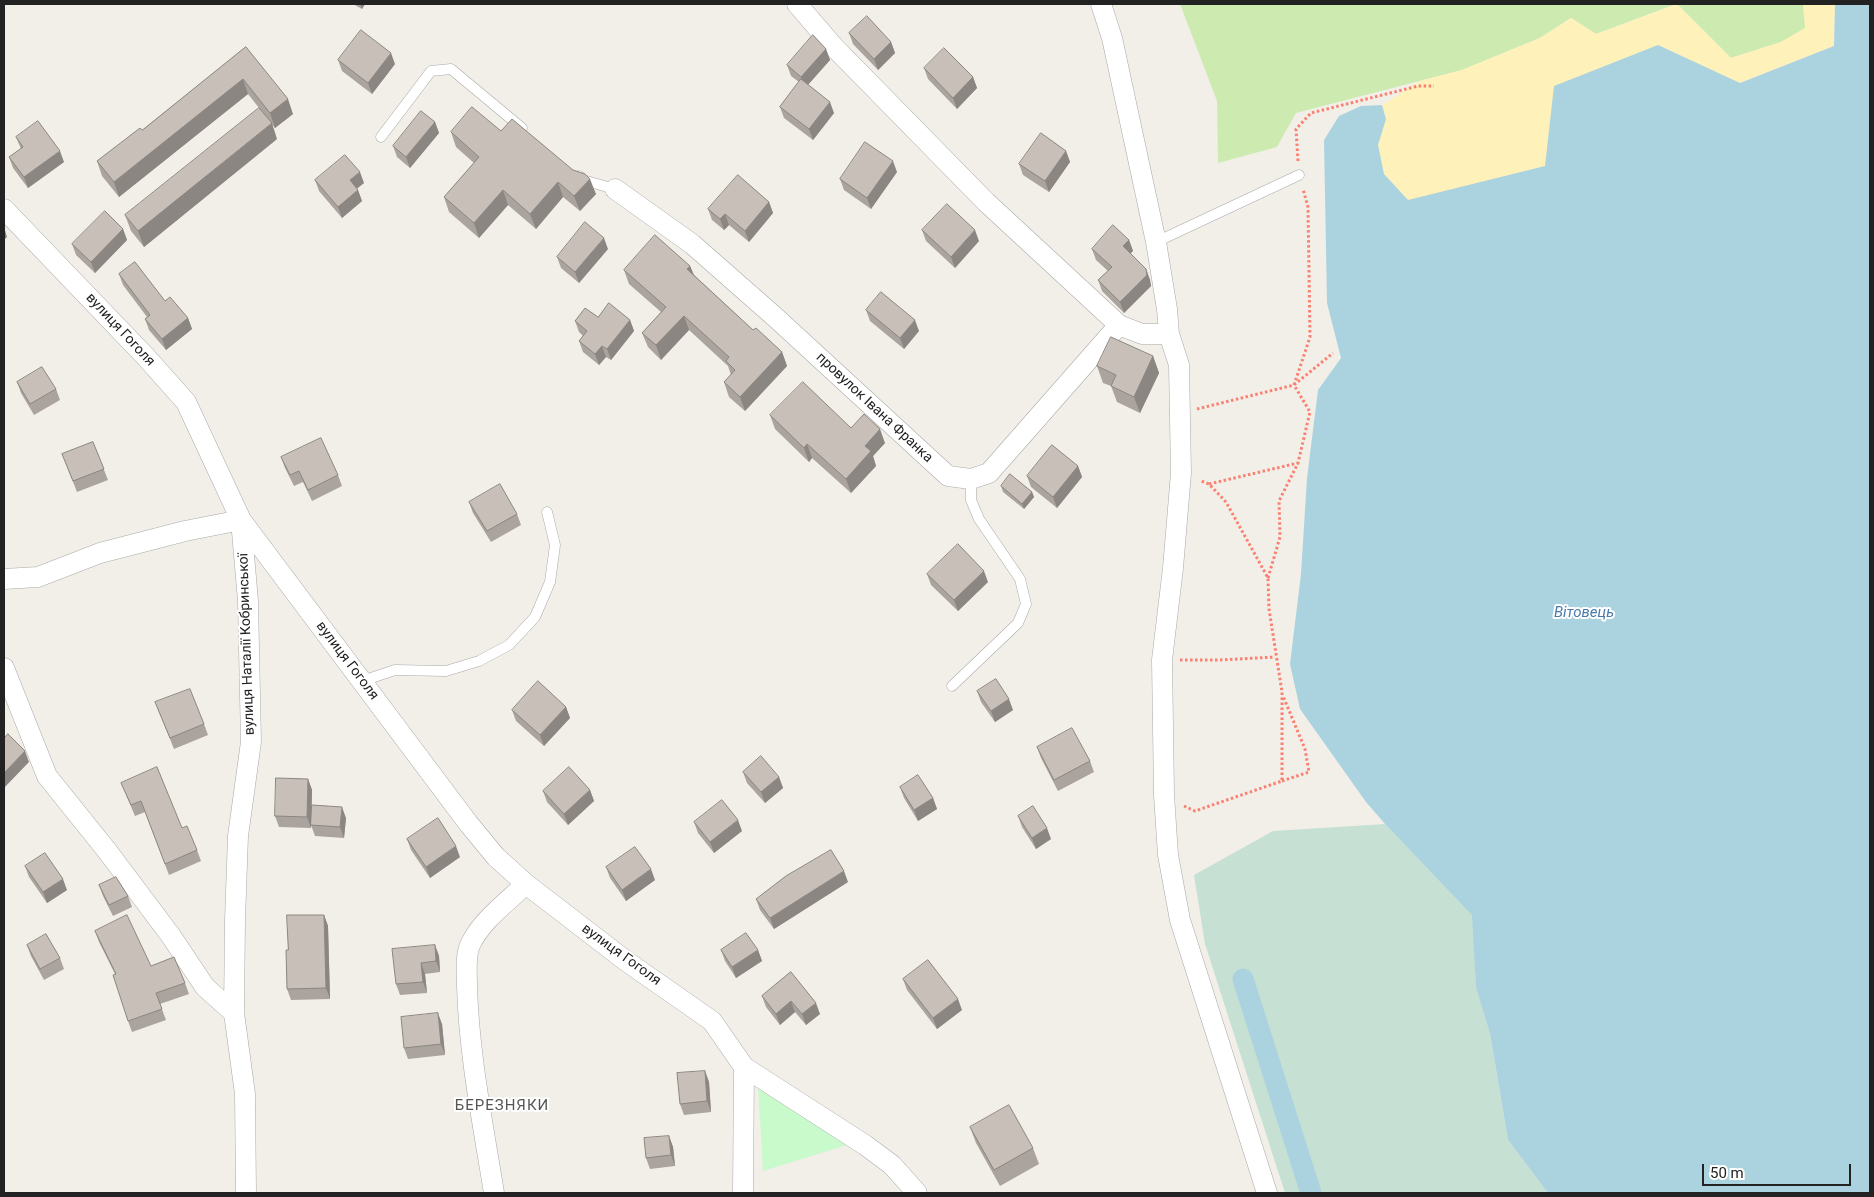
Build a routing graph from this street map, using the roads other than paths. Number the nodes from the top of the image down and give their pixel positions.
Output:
1 (797, 4) edge
2 (1101, 4) edge
3 (382, 136) dead end
4 (532, 136) edge
5 (569, 167) edge
6 (1299, 175) road end
7 (615, 189) joint
8 (4, 209) edge
9 (1156, 242) junction
10 (1119, 324) junction
11 (1169, 334) junction
12 (971, 479) junction
13 (547, 512) dead end
14 (241, 520) junction
15 (4, 579) edge
16 (4, 668) edge
17 (362, 681) junction
18 (952, 686) dead end
19 (526, 884) junction
20 (234, 1013) junction
21 (744, 1067) junction
22 (246, 1193) edge
23 (494, 1193) edge
24 (743, 1193) edge
25 (917, 1193) edge
26 (1267, 1193) edge

1 - 10 street
2 - 9 street
3 - 4 lane
5 - 7 lane
6 - 9 lane
7 - 12 street, провулок Івана Франка
8 - 14 street, вулиця Гоголя
9 - 11 street
10 - 11 street
10 - 12 street
11 - 26 street
12 - 18 lane
13 - 17 lane
14 - 15 street
14 - 17 street, вулиця Гоголя
14 - 20 street, вулиця Наталії Кобринської
16 - 20 street
17 - 19 street, вулиця Гоголя
19 - 21 street, вулиця Гоголя
19 - 23 street
20 - 22 street, вулиця Наталії Кобринської
21 - 24 street
21 - 25 street, вулиця Гоголя

